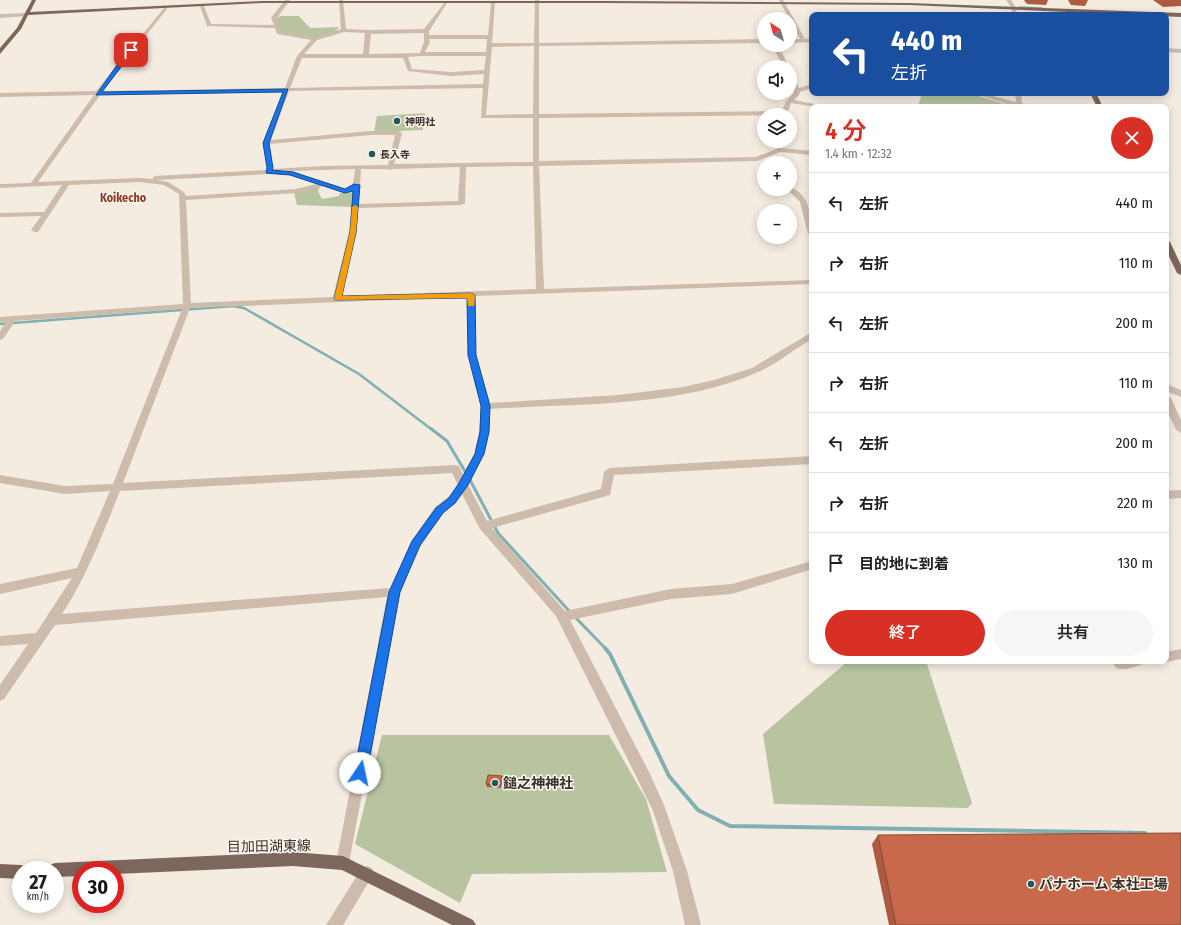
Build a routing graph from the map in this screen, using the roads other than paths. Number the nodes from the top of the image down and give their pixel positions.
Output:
1 (34, 0) edge
2 (172, 0) edge
3 (1008, 0) edge
4 (262, 1) edge
5 (287, 1) edge
6 (341, 1) edge
7 (537, 1) edge
8 (782, 1) edge
9 (493, 2) junction
10 (445, 3) junction
11 (202, 6) junction
12 (165, 8) junction
13 (1014, 8) junction
14 (1055, 10) edge
15 (1014, 12) edge
16 (1105, 12) edge
17 (27, 14) junction
18 (1169, 15) edge
19 (1181, 15) edge
20 (0, 16) edge
21 (277, 27) junction
22 (344, 30) junction
23 (426, 31) junction
24 (368, 32) junction
25 (427, 37) junction
26 (490, 37) junction
27 (315, 39) junction
28 (797, 40) edge
29 (803, 40) junction
30 (809, 40) edge
31 (757, 41) edge
32 (537, 44) junction
33 (489, 45) junction
34 (1169, 50) edge
35 (1181, 51) edge
36 (0, 52) edge
37 (422, 54) junction
38 (487, 54) junction
39 (300, 56) junction
40 (366, 56) junction
41 (405, 56) junction
42 (487, 72) junction
43 (485, 86) junction
44 (809, 87) edge
45 (286, 90) junction
46 (797, 91) edge
47 (98, 93) junction
48 (0, 95) edge
49 (986, 96) edge
50 (789, 101) joint
51 (809, 104) edge
52 (1012, 104) edge
53 (786, 108) edge
54 (757, 114) edge
55 (536, 117) junction
56 (266, 142) junction
57 (779, 150) joint
58 (809, 153) edge
59 (764, 156) edge
60 (757, 159) edge
61 (536, 163) junction
62 (463, 166) junction
63 (358, 168) junction
64 (390, 168) junction
65 (268, 172) junction
66 (139, 180) junction
67 (68, 182) junction
68 (33, 184) junction
69 (323, 184) junction
70 (357, 185) junction
71 (0, 186) edge
72 (797, 195) edge
73 (182, 198) junction
74 (809, 200) edge
75 (803, 201) junction
76 (355, 206) junction
77 (46, 214) junction
78 (0, 216) edge
79 (809, 223) edge
80 (35, 230) dead end
81 (1169, 248) edge
82 (1181, 273) edge
83 (809, 282) edge
84 (540, 292) junction
85 (471, 295) junction
86 (337, 299) junction
87 (185, 310) junction
88 (12, 319) junction
89 (0, 320) edge
90 (0, 337) edge
91 (809, 337) edge
92 (1169, 388) edge
93 (1181, 394) edge
94 (1169, 404) edge
95 (486, 406) junction
96 (1181, 430) edge
97 (809, 460) edge
98 (0, 479) edge
99 (463, 485) junction
100 (117, 486) junction
101 (1181, 494) edge
102 (1169, 495) edge
103 (489, 525) junction
104 (809, 566) edge
105 (81, 572) junction
106 (0, 589) edge
107 (394, 592) junction
108 (562, 617) junction
109 (51, 620) junction
110 (38, 638) junction
111 (0, 641) edge
112 (1181, 654) edge
113 (1169, 656) edge
114 (6, 679) edge
115 (0, 695) edge
116 (344, 863) junction
117 (64, 870) edge
118 (0, 871) edge
119 (12, 872) edge
120 (367, 873) junction
121 (334, 925) edge
122 (468, 925) edge
123 (693, 925) edge

1 - 17 main road
2 - 12 main road
3 - 13 street
4 - 5 main road
4 - 11 main road
5 - 6 main road
5 - 21 street
6 - 10 main road
6 - 22 street
7 - 8 main road
7 - 9 main road
7 - 32 street
8 - 13 main road
8 - 29 street
9 - 10 main road
9 - 26 street
10 - 23 street
11 - 12 main road
11 - 21 street
12 - 17 main road
12 - 47 street
13 - 14 main road
13 - 15 street
14 - 16 main road
17 - 20 street
17 - 36 main road
18 - 19 main road
21 - 27 street
22 - 24 street
22 - 27 street
23 - 24 street
23 - 25 street
24 - 40 street
25 - 26 street
25 - 37 street
26 - 33 street
27 - 39 street
28 - 29 street
29 - 30 street
31 - 32 street
32 - 33 street
32 - 55 street
33 - 38 street
34 - 35 street
37 - 38 street
37 - 41 street
38 - 42 street
39 - 40 street
39 - 45 street
40 - 41 street
41 - 42 street
42 - 43 street
43 - 45 street
43 - 55 street
44 - 46 street
45 - 47 street
45 - 56 street
47 - 48 street
47 - 68 street
49 - 52 street
50 - 51 street
50 - 53 street
54 - 55 street
55 - 61 street
56 - 64 street
56 - 65 street
57 - 58 street
57 - 59 street
60 - 61 street
61 - 62 street
61 - 84 street
62 - 64 street
62 - 76 street
63 - 64 street
63 - 65 street
63 - 70 street
65 - 66 street
65 - 69 street
66 - 67 street
66 - 73 street
67 - 68 street
67 - 77 street
68 - 71 street
69 - 70 street
69 - 73 street
70 - 76 street
72 - 75 street
73 - 87 street
74 - 75 street
75 - 79 street
76 - 86 street
77 - 78 street
77 - 80 street
81 - 82 main road
83 - 84 street
84 - 85 street
85 - 86 street
85 - 95 street
86 - 87 street
87 - 88 street
87 - 100 street
88 - 89 street
88 - 90 street
91 - 95 street
92 - 93 street
94 - 96 street
95 - 99 street
97 - 103 street
98 - 100 street
99 - 100 street
99 - 103 street
99 - 107 street
100 - 105 street
101 - 102 street
103 - 108 street
104 - 108 street
105 - 106 street
105 - 109 street
107 - 109 street
107 - 116 street
108 - 123 street
109 - 110 street
110 - 111 street
110 - 114 street
112 - 113 street
114 - 115 street
116 - 117 main road, 目加田湖東線
116 - 120 main road, 目加田湖東線
118 - 119 main road
120 - 121 street
120 - 122 main road, 目加田湖東線

